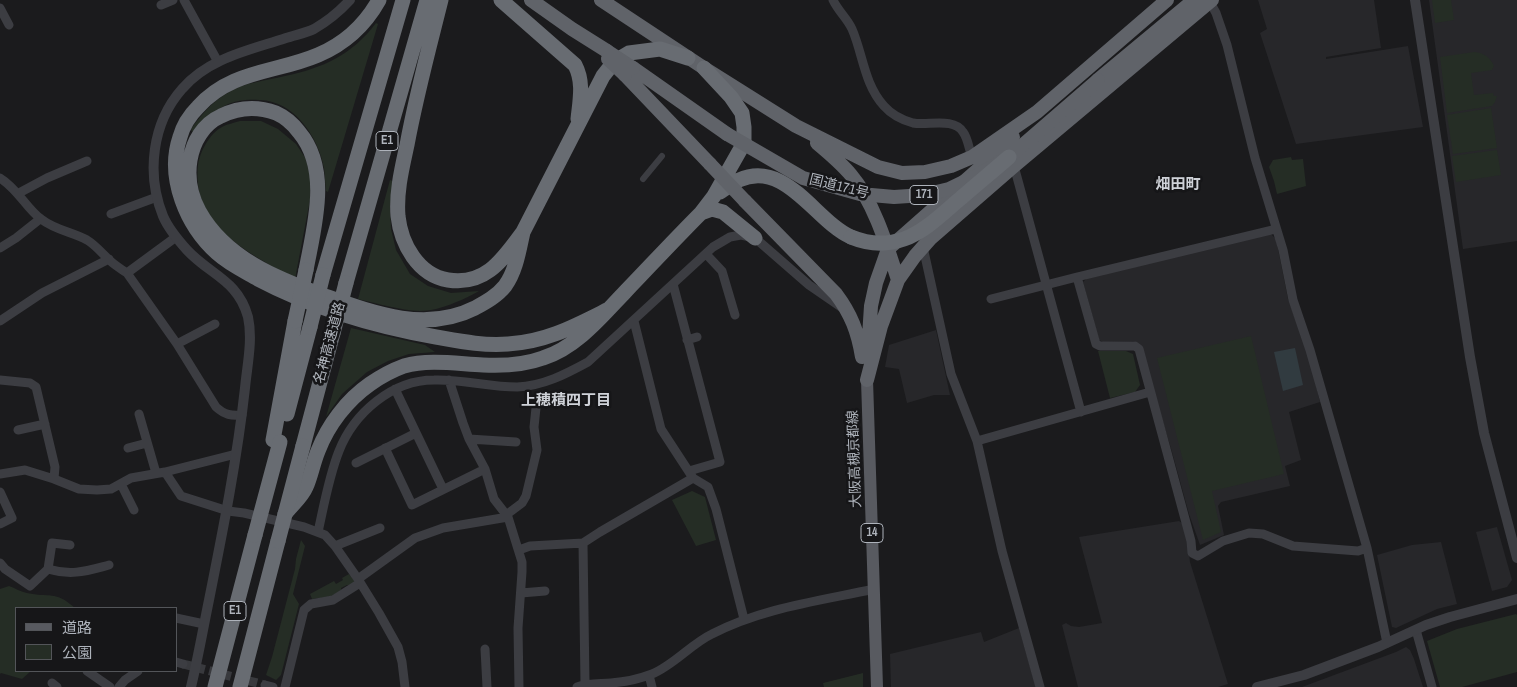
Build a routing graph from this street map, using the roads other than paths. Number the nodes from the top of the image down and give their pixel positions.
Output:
1 (173, 0) edge
2 (184, 0) edge
3 (350, 0) edge
4 (379, 0) edge
5 (403, 0) edge
6 (501, 0) edge
7 (531, 0) edge
8 (601, 0) edge
9 (833, 0) edge
10 (1194, 0) edge
11 (1415, 0) edge
12 (436, 1) edge
13 (1211, 1) edge
14 (1162, 2) edge
15 (161, 5) dead end
16 (0, 8) edge
17 (9, 25) dead end
18 (688, 58) junction
19 (218, 62) junction
20 (704, 68) junction
21 (629, 72) junction
22 (1038, 112) junction
23 (578, 125) junction
24 (796, 126) junction
25 (662, 156) dead end
26 (972, 157) junction
27 (87, 161) dead end
28 (1011, 162) junction
29 (0, 178) edge
30 (643, 179) dead end
31 (19, 193) junction
32 (714, 196) junction
33 (157, 197) junction
34 (701, 213) junction
35 (110, 214) dead end
36 (40, 219) junction
37 (1276, 229) junction
38 (523, 232) junction
39 (176, 237) junction
40 (755, 238) junction
41 (923, 247) junction
42 (0, 248) edge
43 (888, 249) junction
44 (706, 254) junction
45 (108, 259) junction
46 (127, 272) junction
47 (1077, 277) junction
48 (898, 280) junction
49 (673, 284) junction
50 (1047, 286) junction
51 (991, 299) dead end
52 (609, 309) junction
53 (735, 315) dead end
54 (850, 316) junction
55 (0, 321) edge
56 (634, 321) junction
57 (215, 324) dead end
58 (697, 337) dead end
59 (687, 340) junction
60 (177, 344) junction
61 (0, 380) edge
62 (449, 380) junction
63 (867, 380) junction
64 (395, 389) junction
65 (1150, 392) junction
66 (536, 408) dead end
67 (1081, 412) junction
68 (139, 414) dead end
69 (242, 415) junction
70 (45, 424) junction
71 (18, 430) dead end
72 (416, 433) junction
73 (469, 439) junction
74 (276, 441) junction
75 (977, 441) junction
76 (516, 442) dead end
77 (146, 443) junction
78 (128, 448) dead end
79 (385, 448) junction
80 (236, 454) junction
81 (356, 463) dead end
82 (485, 469) junction
83 (161, 473) junction
84 (0, 474) edge
85 (691, 474) junction
86 (54, 479) junction
87 (121, 484) junction
88 (443, 489) junction
89 (0, 492) edge
90 (134, 510) dead end
91 (228, 511) junction
92 (285, 514) junction
93 (507, 516) junction
94 (0, 524) edge
95 (380, 528) dead end
96 (318, 532) junction
97 (583, 543) junction
98 (70, 545) dead end
99 (335, 546) junction
100 (1367, 548) junction
101 (519, 550) junction
102 (1517, 558) edge
103 (109, 565) dead end
104 (2, 568) edge
105 (48, 569) junction
106 (359, 581) junction
107 (874, 589) junction
108 (545, 591) dead end
109 (521, 593) junction
110 (1517, 599) edge
111 (178, 618) edge
112 (744, 619) junction
113 (204, 624) junction
114 (1416, 630) junction
115 (1387, 643) junction
116 (485, 649) dead end
117 (88, 672) edge
118 (137, 672) edge
119 (648, 675) junction
120 (610, 685) edge
121 (581, 686) edge
122 (110, 687) edge
123 (120, 687) edge
124 (191, 687) edge
125 (216, 687) edge
126 (240, 687) edge
127 (285, 687) edge
128 (405, 687) edge
129 (487, 687) edge
130 (519, 687) edge
131 (652, 687) edge
132 (878, 687) edge
133 (1040, 687) edge
134 (1257, 687) edge
135 (1432, 687) edge

1 - 15 street
2 - 19 street
3 - 19 street
4 - 52 highway
5 - 74 highway, 名神高速道路 / E1, bridge
6 - 23 highway
7 - 21 highway, 国道171号 / 171, bridge
8 - 18 highway, 国道171号 / 171
9 - 26 street
10 - 28 highway, 国道171号 / 171, bridge
11 - 102 street
12 - 38 highway
12 - 92 highway, 名神高速道路 / E1, bridge
13 - 28 highway
13 - 37 street
14 - 22 highway, 国道171号 / 171
16 - 17 street
18 - 20 highway, 国道171号 / 171
18 - 23 highway
19 - 33 street
20 - 24 highway, 国道171号 / 171
20 - 32 highway
21 - 28 highway, 国道171号 / 171, bridge
21 - 54 highway, bridge
22 - 26 highway, 国道171号 / 171
22 - 43 highway
23 - 38 highway
24 - 26 highway, 国道171号 / 171
24 - 43 highway
25 - 30 street
27 - 31 street
28 - 32 highway, bridge
28 - 41 highway
28 - 50 street
29 - 31 street
31 - 36 street
32 - 34 highway
33 - 35 street
33 - 39 street
34 - 40 highway
34 - 52 highway
36 - 42 street
36 - 45 street
37 - 47 street
37 - 100 street
38 - 74 highway, bridge
39 - 46 street
39 - 69 street
40 - 44 street
40 - 54 street
41 - 48 highway
41 - 75 street
43 - 48 highway
43 - 63 highway
44 - 49 street
44 - 53 street
45 - 46 street
45 - 55 street
46 - 60 street
47 - 50 street
47 - 65 street
48 - 63 highway
49 - 56 street
49 - 59 street
50 - 51 street
50 - 67 street
52 - 92 highway
54 - 63 highway
56 - 62 street
56 - 85 street
57 - 60 street
58 - 59 street
59 - 85 street
60 - 69 street
61 - 70 street
62 - 64 street
62 - 73 street
63 - 107 main road, 大阪高槻京都線 / 14
64 - 72 street
64 - 96 street
65 - 67 street
65 - 100 street
66 - 93 street
67 - 75 street
68 - 77 street
69 - 80 street
70 - 71 street
70 - 86 street
72 - 79 street
72 - 88 street
73 - 76 street
73 - 82 street
74 - 125 highway, E1, bridge
75 - 133 street
77 - 78 street
77 - 83 street
79 - 81 street
79 - 88 street
80 - 83 street
80 - 91 street
82 - 88 street
82 - 93 street
83 - 87 street
83 - 91 street
84 - 86 street
85 - 97 street
85 - 112 street
86 - 87 street
87 - 90 street
89 - 94 street
91 - 96 street
91 - 113 street
92 - 126 highway, 名神高速道路 / E1, bridge
93 - 101 street
93 - 106 street
95 - 99 street
96 - 99 street
97 - 101 street
97 - 121 street
98 - 105 street
99 - 106 street
100 - 115 street
101 - 109 street
103 - 105 street
104 - 105 street
106 - 127 street
106 - 128 street
107 - 112 street
107 - 132 main road, 大阪高槻京都線 / 14
108 - 109 street
109 - 130 street
110 - 114 street
111 - 113 street
112 - 119 street
113 - 124 street
114 - 115 street
114 - 135 street
115 - 134 street
116 - 129 street
117 - 122 street
118 - 123 street
119 - 120 street
119 - 131 street
120 - 121 street

